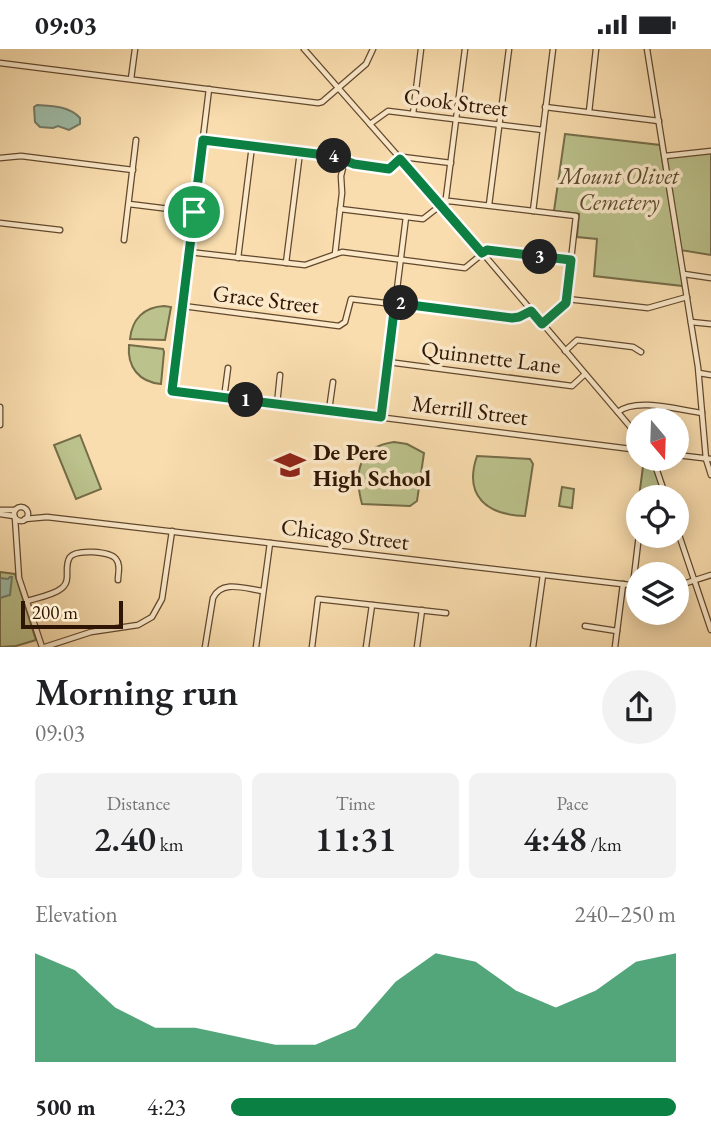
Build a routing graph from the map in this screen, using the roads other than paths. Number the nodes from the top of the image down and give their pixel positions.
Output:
1 (135, 49) edge
2 (304, 49) edge
3 (373, 49) edge
4 (421, 49) edge
5 (465, 49) edge
6 (509, 49) edge
7 (552, 49) edge
8 (596, 49) edge
9 (647, 49) edge
10 (0, 63) edge
11 (131, 79) junction
12 (338, 88) junction
13 (209, 89) junction
14 (545, 107) junction
15 (589, 112) junction
16 (413, 114) junction
17 (456, 120) junction
18 (659, 121) junction
19 (370, 124) junction
20 (499, 125) junction
21 (542, 130) junction
22 (136, 140) dead end
23 (203, 140) junction
24 (252, 146) junction
25 (711, 151) edge
26 (300, 152) junction
27 (664, 156) junction
28 (0, 158) edge
29 (400, 159) junction
30 (345, 160) junction
31 (451, 163) junction
32 (133, 170) junction
33 (128, 204) junction
34 (440, 205) junction
35 (489, 205) junction
36 (340, 209) junction
37 (533, 211) junction
38 (194, 212) junction
39 (406, 217) junction
40 (0, 223) edge
41 (60, 230) dead end
42 (124, 240) dead end
43 (189, 252) junction
44 (482, 253) junction
45 (335, 254) junction
46 (238, 258) junction
47 (401, 260) junction
48 (571, 260) junction
49 (286, 263) junction
50 (684, 274) junction
51 (711, 278) edge
52 (687, 297) junction
53 (567, 299) junction
54 (395, 303) junction
55 (183, 306) junction
56 (531, 311) junction
57 (691, 321) junction
58 (542, 324) junction
59 (711, 324) edge
60 (565, 351) junction
61 (641, 352) dead end
62 (388, 362) junction
63 (228, 368) dead end
64 (699, 373) junction
65 (585, 374) junction
66 (280, 375) dead end
67 (711, 375) edge
68 (333, 382) dead end
69 (224, 398) junction
70 (277, 404) junction
71 (0, 407) edge
72 (329, 410) junction
73 (618, 412) junction
74 (702, 413) junction
75 (381, 417) junction
76 (626, 422) edge
77 (0, 425) edge
78 (626, 448) edge
79 (690, 457) edge
80 (709, 459) edge
81 (711, 475) edge
82 (16, 509) junction
83 (27, 510) junction
84 (0, 512) edge
85 (15, 517) junction
86 (47, 517) junction
87 (24, 520) junction
88 (172, 531) junction
89 (17, 542) junction
90 (270, 543) junction
91 (684, 548) edge
92 (542, 575) junction
93 (711, 575) edge
94 (117, 580) dead end
95 (695, 580) junction
96 (689, 582) edge
97 (623, 584) junction
98 (626, 584) edge
99 (264, 591) junction
100 (27, 601) junction
101 (372, 605) junction
102 (422, 611) junction
103 (446, 613) dead end
104 (584, 626) dead end
105 (711, 630) edge
106 (617, 631) junction
107 (44, 646) edge
108 (205, 646) edge
109 (256, 646) edge
110 (312, 646) edge
111 (366, 646) edge
112 (417, 646) edge
113 (533, 646) edge
114 (615, 646) edge

1 - 11 street
2 - 12 street
3 - 12 street
4 - 16 street
5 - 17 street
6 - 20 street
7 - 14 street
8 - 15 street
9 - 18 street
10 - 11 street
11 - 13 street
12 - 13 street
12 - 19 street
13 - 23 street
14 - 15 street
14 - 21 street
15 - 18 street
16 - 17 street, Cook Street
16 - 19 street, Cook Street
17 - 20 street, Cook Street
17 - 31 street
18 - 27 street
19 - 29 street
20 - 21 street, Cook Street
20 - 35 street
21 - 37 street
22 - 32 street
23 - 24 street
23 - 38 street
24 - 26 street
24 - 46 street
25 - 27 street
26 - 30 street
26 - 49 street
27 - 50 street
28 - 32 street
29 - 30 street
29 - 31 street
29 - 34 street
30 - 36 street
31 - 34 street
32 - 33 street
33 - 38 street
33 - 42 street
34 - 35 street
34 - 39 street
34 - 44 street
35 - 37 street
36 - 39 street
36 - 45 street
37 - 48 street
38 - 43 street
39 - 47 street
40 - 41 street
43 - 46 street
43 - 55 street
44 - 47 street
44 - 48 street
44 - 56 street
45 - 47 street
45 - 49 street
46 - 49 street
47 - 54 street
48 - 53 street
50 - 51 street
50 - 52 street
52 - 53 street
52 - 57 street
53 - 58 street
54 - 55 street, Grace Street
54 - 56 street, Grace Street
54 - 62 street
55 - 69 street, Merrill Street
56 - 58 street
57 - 59 street
57 - 64 street
58 - 60 street
60 - 61 street
60 - 65 street
62 - 65 street, Quinnette Lane
62 - 75 street
63 - 69 street
64 - 67 street
64 - 74 street
65 - 73 street
66 - 70 street
68 - 72 street
69 - 70 street, Merrill Street
70 - 72 street, Merrill Street
71 - 77 street
72 - 75 street, Merrill Street
73 - 74 street
73 - 76 street
74 - 80 street
75 - 78 street, Merrill Street
79 - 80 street
80 - 81 street
82 - 83 street, Chicago Street
82 - 84 street, Chicago Street
82 - 85 street
83 - 86 street, Chicago Street
83 - 87 street
84 - 85 street, Chicago Street
85 - 87 street, Chicago Street
85 - 89 street
86 - 87 street, Chicago Street
86 - 88 street, Chicago Street
87 - 89 street
88 - 90 street, Chicago Street
88 - 107 street
89 - 100 street
90 - 92 street, Chicago Street
90 - 99 street
91 - 95 street
92 - 97 street, Chicago Street
92 - 113 street
93 - 95 street
94 - 100 street
95 - 96 street
95 - 105 street
97 - 98 street, Chicago Street
97 - 106 street
99 - 108 street
99 - 109 street
100 - 107 street
101 - 102 street
101 - 110 street
101 - 111 street
102 - 103 street
102 - 112 street
104 - 106 street
106 - 114 street

